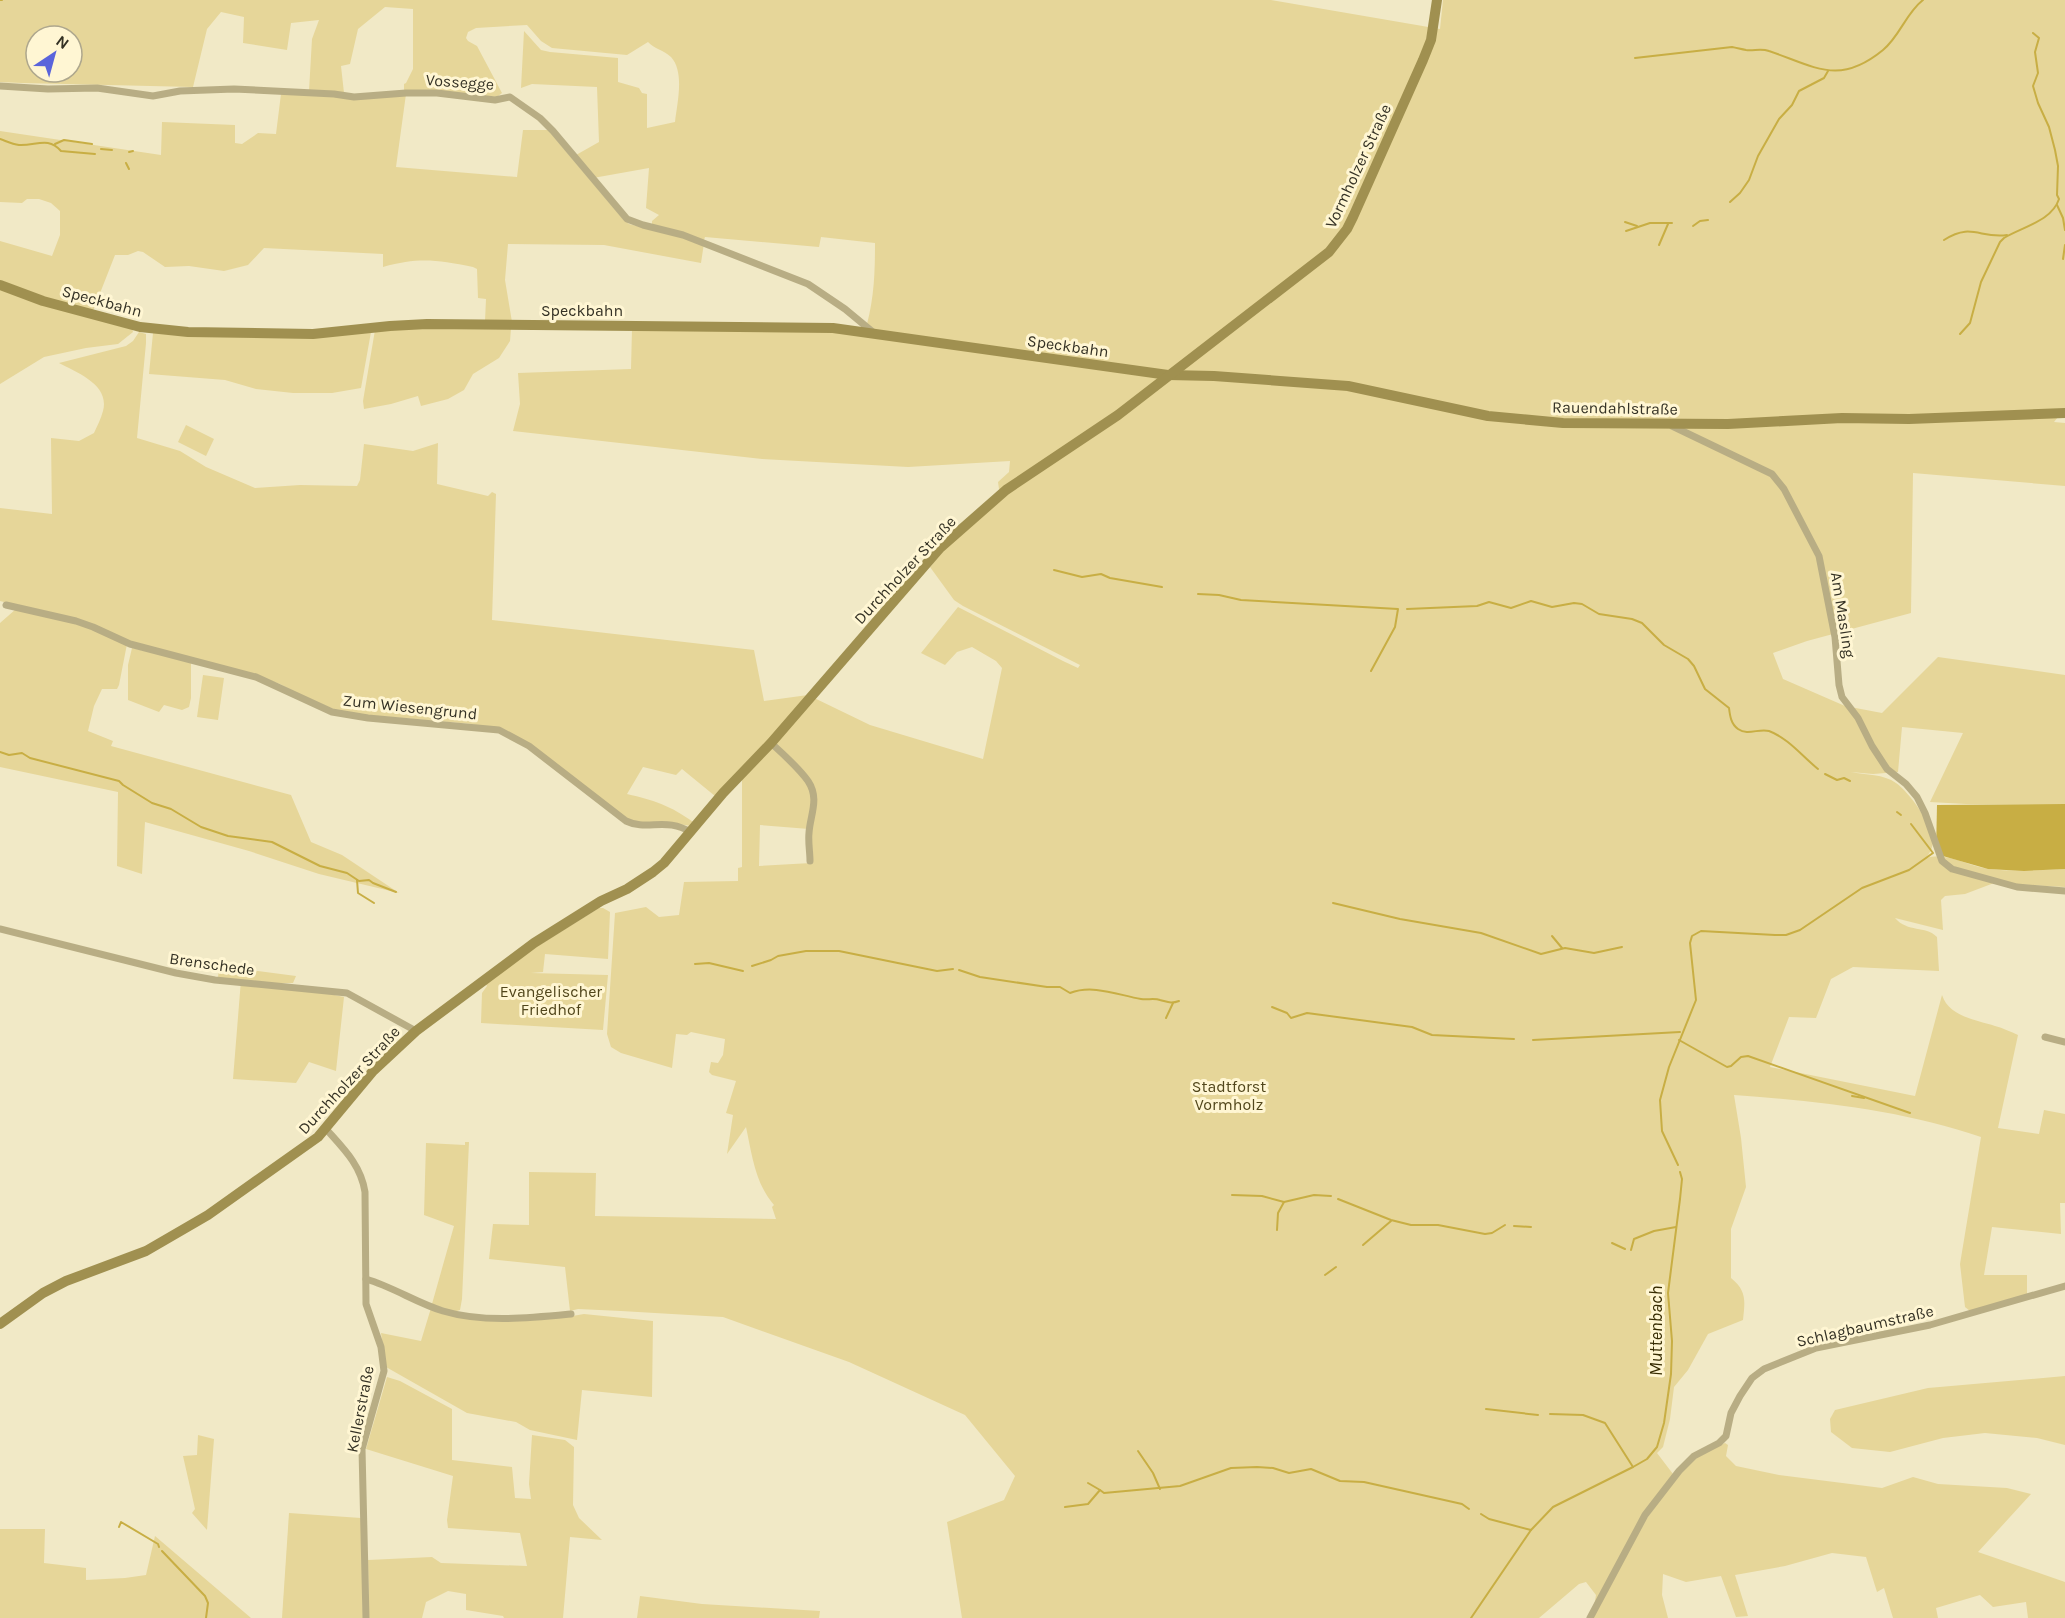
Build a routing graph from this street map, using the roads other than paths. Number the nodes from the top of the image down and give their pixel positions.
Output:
1 (1437, 0) edge
2 (0, 86) edge
3 (0, 285) edge
4 (875, 334) junction
5 (1168, 375) junction
6 (2065, 413) edge
7 (1666, 423) junction
8 (6, 605) dead end
9 (771, 743) junction
10 (690, 832) junction
11 (810, 861) dead end
12 (2065, 891) edge
13 (0, 929) edge
14 (416, 1031) junction
15 (2045, 1037) dead end
16 (2065, 1042) edge
17 (326, 1129) junction
18 (366, 1279) junction
19 (2065, 1286) edge
20 (571, 1314) dead end
21 (0, 1324) edge
22 (366, 1618) edge
23 (1590, 1618) edge

1 - 5 street, Vormholzer Straße
2 - 4 street, Vossegge
3 - 4 street, Speckbahn
4 - 5 street, Speckbahn
5 - 7 street, Rauendahlstraße
5 - 9 street, Durchholzer Straße
6 - 7 street, Rauendahlstraße
7 - 12 street, Am Masling
8 - 10 street, Zum Wiesengrund
9 - 10 street, Durchholzer Straße
9 - 11 street
10 - 14 street, Durchholzer Straße
13 - 14 street, Brenschede
14 - 17 street, Durchholzer Straße
15 - 16 street
17 - 18 street, Kellerstraße
17 - 21 street, Durchholzer Straße
18 - 20 street
18 - 22 street, Kellerstraße
19 - 23 street, Schlagbaumstraße

